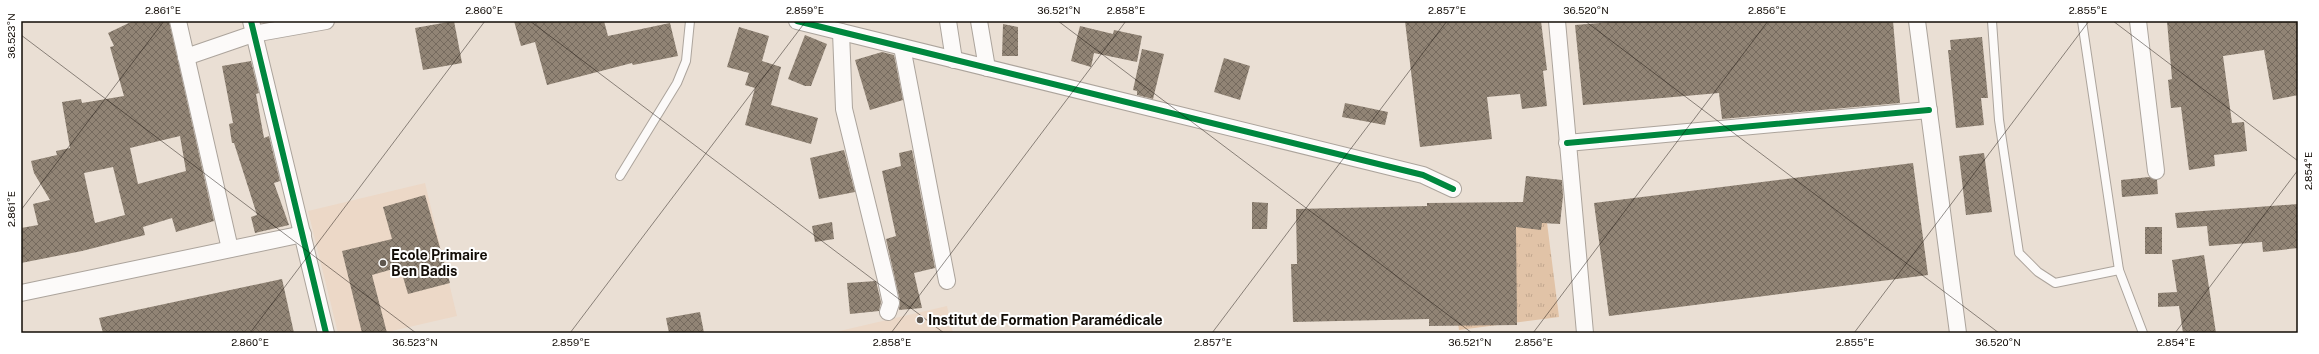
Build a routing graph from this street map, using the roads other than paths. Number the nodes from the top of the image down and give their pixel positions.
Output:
1 (178, 21) edge
2 (326, 21) edge
3 (690, 21) edge
4 (797, 21) edge
5 (948, 21) edge
6 (979, 21) edge
7 (1557, 21) edge
8 (1917, 21) edge
9 (1992, 21) edge
10 (2082, 21) edge
11 (2138, 21) edge
12 (252, 28) edge
13 (841, 32) junction
14 (902, 46) junction
15 (186, 57) junction
16 (954, 60) junction
17 (987, 68) junction
18 (1929, 110) junction
19 (1567, 143) junction
20 (2156, 171) dead end
21 (620, 176) dead end
22 (1453, 189) dead end
23 (303, 234) junction
24 (230, 249) junction
25 (2119, 270) junction
26 (947, 281) dead end
27 (21, 293) edge
28 (888, 312) dead end
29 (326, 333) edge
30 (1585, 333) edge
31 (1958, 333) edge
32 (2143, 333) edge

1 - 15 street
2 - 12 street
3 - 21 lane
4 - 13 street
5 - 16 street
6 - 17 street
7 - 19 street
8 - 18 street
9 - 25 lane
10 - 25 lane
11 - 20 street
12 - 15 street
12 - 23 street
13 - 14 street
13 - 28 street
14 - 16 street
14 - 26 street
15 - 24 street
16 - 17 street
17 - 22 street
18 - 19 street
18 - 31 street
19 - 30 street
23 - 24 street
23 - 29 street
24 - 27 street
25 - 32 lane

